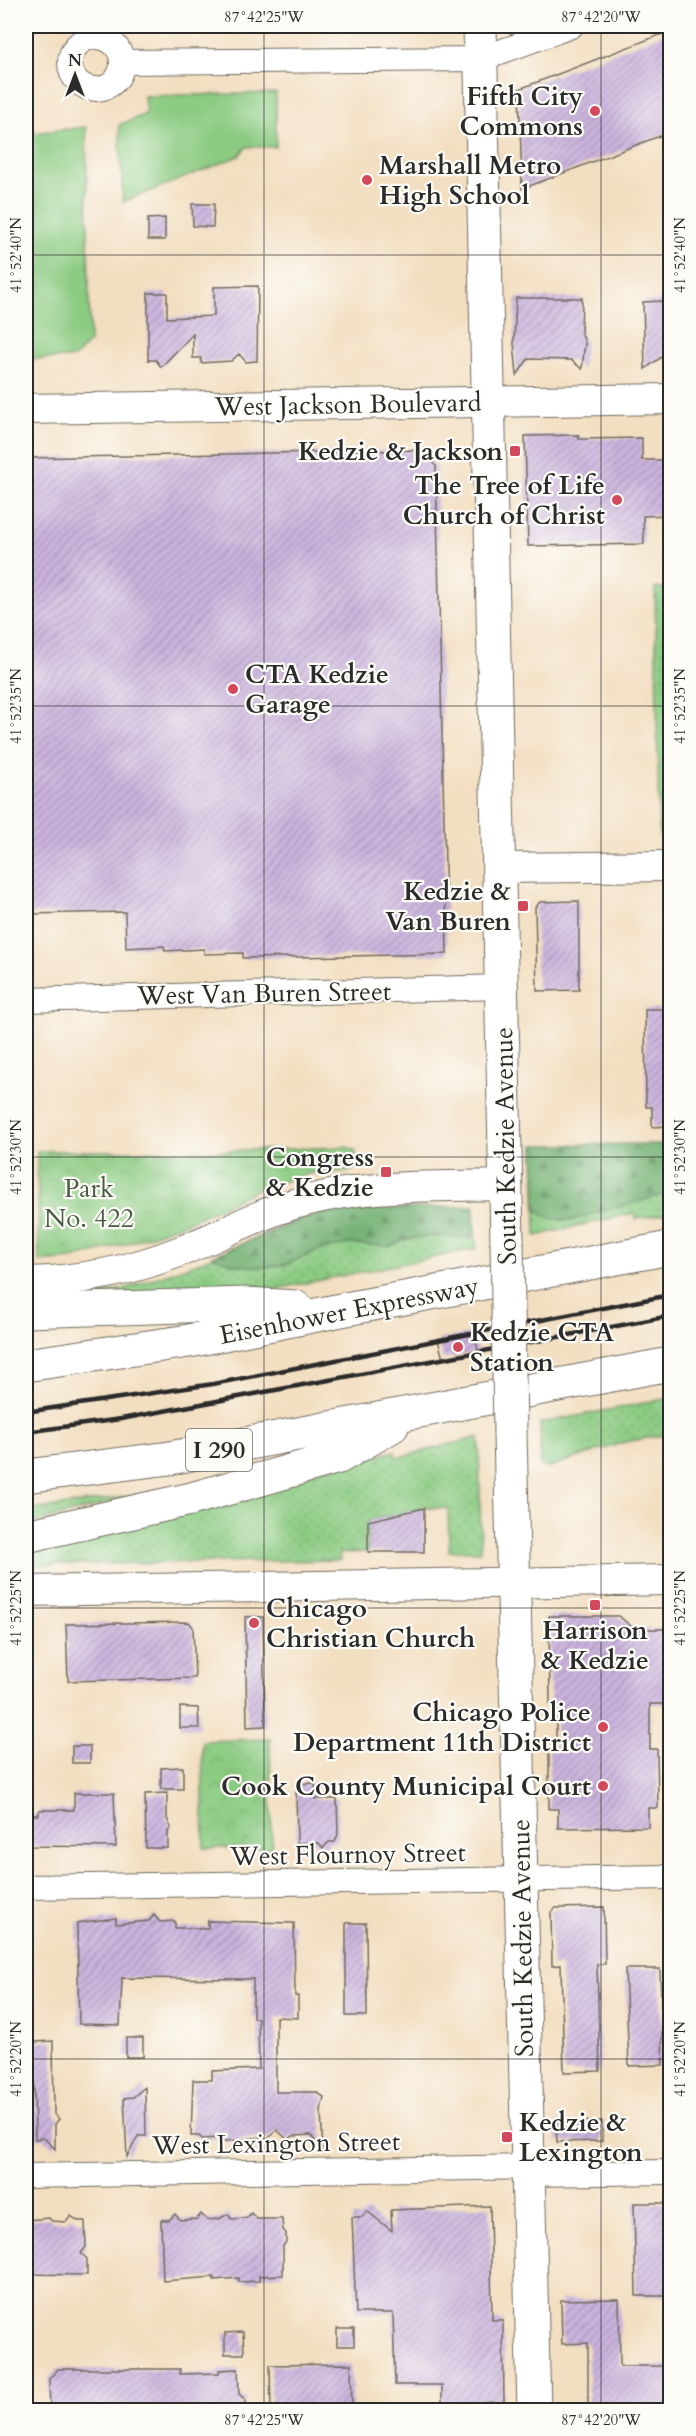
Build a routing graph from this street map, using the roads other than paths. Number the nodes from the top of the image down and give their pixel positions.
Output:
1 (480, 26) edge
2 (571, 26) edge
3 (481, 59) junction
4 (122, 62) dead end
5 (670, 399) edge
6 (487, 403) junction
7 (26, 409) edge
8 (670, 866) edge
9 (498, 868) junction
10 (502, 987) junction
11 (26, 1000) edge
12 (507, 1185) junction
13 (670, 1248) edge
14 (26, 1282) edge
15 (346, 1309) junction
16 (26, 1311) edge
17 (670, 1364) edge
18 (26, 1365) edge
19 (411, 1415) junction
20 (26, 1476) edge
21 (26, 1536) edge
22 (670, 1580) edge
23 (512, 1582) junction
24 (26, 1591) edge
25 (670, 1877) edge
26 (520, 1880) junction
27 (26, 1887) edge
28 (528, 2171) junction
29 (670, 2172) edge
30 (26, 2176) edge
31 (534, 2410) edge

1 - 3 main road, South Kedzie Avenue
2 - 3 street
3 - 4 street
3 - 6 main road, South Kedzie Avenue
5 - 6 street, West Jackson Boulevard
6 - 7 street, West Jackson Boulevard
6 - 9 main road, South Kedzie Avenue
8 - 9 street
9 - 10 main road, South Kedzie Avenue
10 - 11 street, West Van Buren Street
10 - 12 main road, South Kedzie Avenue
12 - 14 street
12 - 23 main road, South Kedzie Avenue, bridge
13 - 15 main road, Eisenhower Expressway
15 - 16 main road
15 - 18 main road, Eisenhower Expressway
17 - 19 main road, I 290
19 - 20 main road, I 290
19 - 21 main road
22 - 23 street
23 - 24 street
23 - 26 main road, South Kedzie Avenue
25 - 26 street, West Flournoy Street
26 - 27 street, West Flournoy Street
26 - 28 main road, South Kedzie Avenue
28 - 29 street, West Lexington Street
28 - 30 street, West Lexington Street
28 - 31 main road, South Kedzie Avenue

